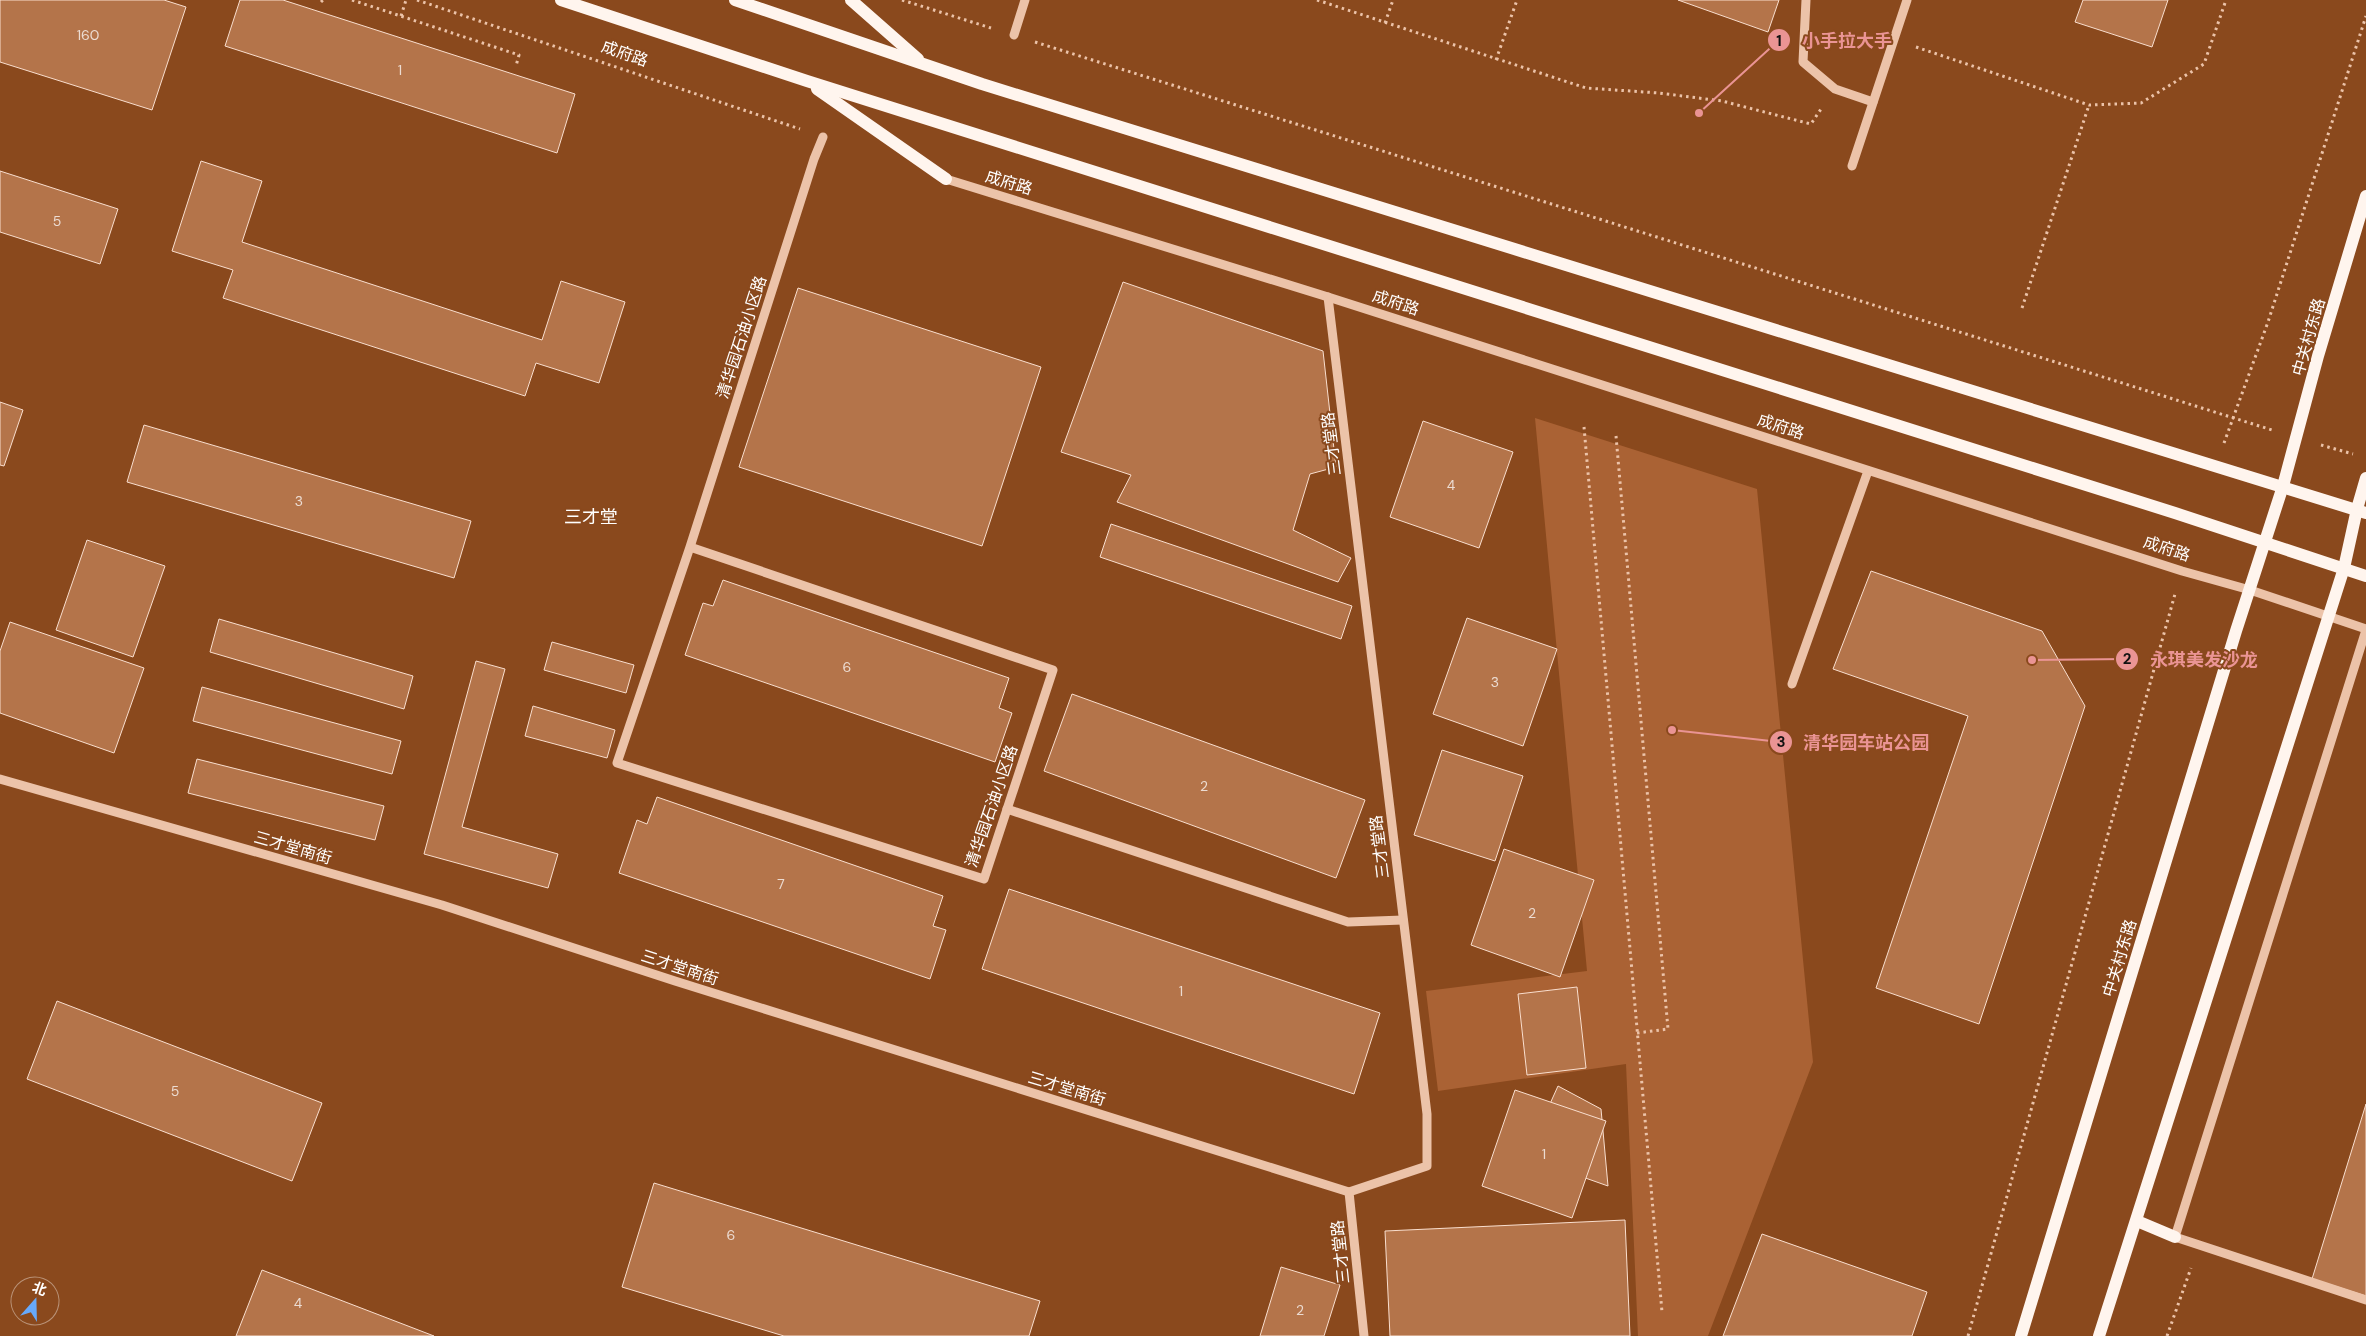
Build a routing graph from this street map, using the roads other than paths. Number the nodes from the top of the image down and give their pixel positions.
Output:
1 (561, 0) edge
2 (735, 0) edge
3 (851, 0) edge
4 (1025, 0) edge
5 (1806, 0) edge
6 (1908, 0) edge
7 (1014, 35) road end
8 (924, 64) junction
9 (807, 81) junction
10 (1873, 102) junction
11 (823, 137) road end
12 (1852, 166) dead end
13 (946, 179) joint
14 (2366, 196) edge
15 (1328, 297) junction
16 (1868, 471) junction
17 (2366, 478) edge
18 (2283, 486) junction
19 (2361, 511) edge
20 (2264, 542) junction
21 (690, 547) junction
22 (2344, 568) junction
23 (2366, 576) edge
24 (2250, 590) junction
25 (2328, 617) junction
26 (2366, 630) edge
27 (1792, 684) dead end
28 (0, 779) edge
29 (1007, 810) junction
30 (1403, 920) junction
31 (1348, 1192) junction
32 (2137, 1221) junction
33 (2175, 1237) junction
34 (2366, 1300) edge
35 (1364, 1336) edge
36 (2021, 1336) edge
37 (2099, 1336) edge

1 - 9 main road, 成府路
2 - 8 main road
3 - 8 main road
4 - 7 street
5 - 10 street
6 - 10 street
8 - 18 main road
9 - 13 main road
9 - 20 main road, 成府路
10 - 12 street
11 - 21 street, 清华园石油小区路
13 - 15 street, 成府路
14 - 18 main road, 中关村东路
15 - 16 street, 成府路
15 - 30 street, 三才堂路
16 - 24 street, 成府路
16 - 27 street
17 - 19 main road
18 - 19 main road
18 - 20 main road, 中关村东路
19 - 22 main road
20 - 22 main road, 成府路
20 - 24 main road, 中关村东路
21 - 29 street, 清华园石油小区路
21 - 29 street, 清华园石油小区路
22 - 23 main road, 成府路
22 - 25 main road
24 - 25 street, 成府路
24 - 36 main road, 中关村东路
25 - 26 street, 成府路
25 - 32 main road
26 - 33 street
28 - 31 street, 三才堂南街
29 - 30 street
30 - 31 street, 三才堂路
31 - 35 street, 三才堂路
32 - 33 main road
32 - 37 main road
33 - 34 street

